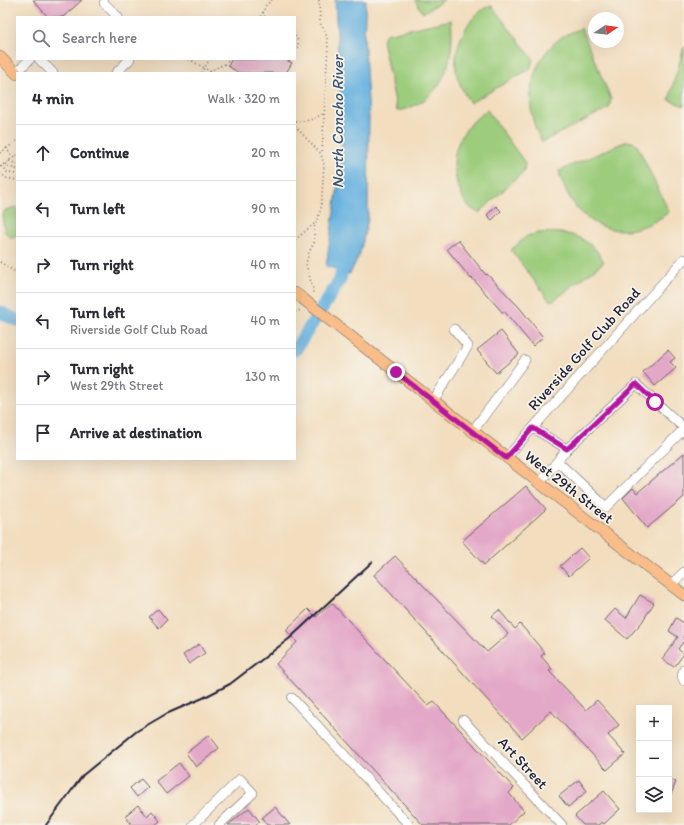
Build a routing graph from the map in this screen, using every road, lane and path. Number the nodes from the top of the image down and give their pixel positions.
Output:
1 (272, 0) edge
2 (319, 0) edge
3 (104, 3) dead end
4 (263, 12) junction
5 (117, 16) edge
6 (261, 16) edge
7 (265, 16) edge
8 (296, 38) edge
9 (296, 49) edge
10 (0, 57) edge
11 (29, 60) edge
12 (40, 60) edge
13 (129, 60) edge
14 (190, 60) edge
15 (209, 60) edge
16 (229, 60) edge
17 (204, 69) junction
18 (18, 72) edge
19 (52, 72) edge
20 (117, 72) edge
21 (202, 72) edge
22 (211, 72) edge
23 (16, 74) edge
24 (323, 114) junction
25 (296, 122) edge
26 (296, 127) edge
27 (16, 142) edge
28 (6, 148) junction
29 (0, 152) edge
30 (16, 156) edge
31 (322, 156) junction
32 (13, 158) junction
33 (9, 161) junction
34 (5, 164) junction
35 (16, 164) edge
36 (0, 167) edge
37 (10, 168) junction
38 (16, 169) edge
39 (0, 173) edge
40 (8, 173) junction
41 (13, 174) joint
42 (12, 179) junction
43 (16, 180) edge
44 (316, 222) junction
45 (296, 239) edge
46 (684, 259) edge
47 (0, 262) edge
48 (16, 272) edge
49 (303, 300) edge
50 (296, 310) edge
51 (454, 329) dead end
52 (525, 360) dead end
53 (433, 401) junction
54 (533, 428) junction
55 (684, 429) edge
56 (472, 432) junction
57 (567, 449) junction
58 (506, 458) junction
59 (558, 462) junction
60 (539, 484) junction
61 (684, 572) edge
62 (671, 585) junction
63 (684, 595) edge
64 (684, 669) edge
65 (684, 681) edge
66 (292, 698) dead end
67 (463, 720) dead end
68 (193, 825) edge
69 (219, 825) edge
70 (409, 825) edge
71 (562, 825) edge

1 - 4 path
2 - 24 path
3 - 5 street
4 - 6 path
4 - 7 path
8 - 9 path
10 - 23 main road
11 - 18 street
12 - 19 street
13 - 20 street
14 - 17 path
15 - 17 path
16 - 22 path
17 - 21 path
17 - 22 path
24 - 25 path
24 - 31 path
26 - 31 path
27 - 28 path
28 - 29 path
28 - 32 path
30 - 32 path
31 - 44 path
32 - 33 path
33 - 34 path
33 - 35 path
34 - 36 path
34 - 37 path
36 - 40 path
37 - 38 path
37 - 40 path
39 - 42 path
40 - 41 path
41 - 42 path
42 - 43 path
44 - 45 path
44 - 49 path
46 - 54 street, Riverside Golf Club Road
47 - 48 path
49 - 50 path
49 - 53 main road, West 29th Street, bridge
51 - 53 street
52 - 56 street
53 - 56 main road, West 29th Street
54 - 57 street
54 - 58 street, Riverside Golf Club Road
55 - 57 street
55 - 59 street
56 - 58 main road, West 29th Street
57 - 59 street
58 - 60 main road, West 29th Street
59 - 60 street
60 - 62 main road, West 29th Street
61 - 62 street
62 - 63 main road, West 29th Street
64 - 65 street
66 - 70 street
67 - 71 street, Art Street
68 - 69 street

